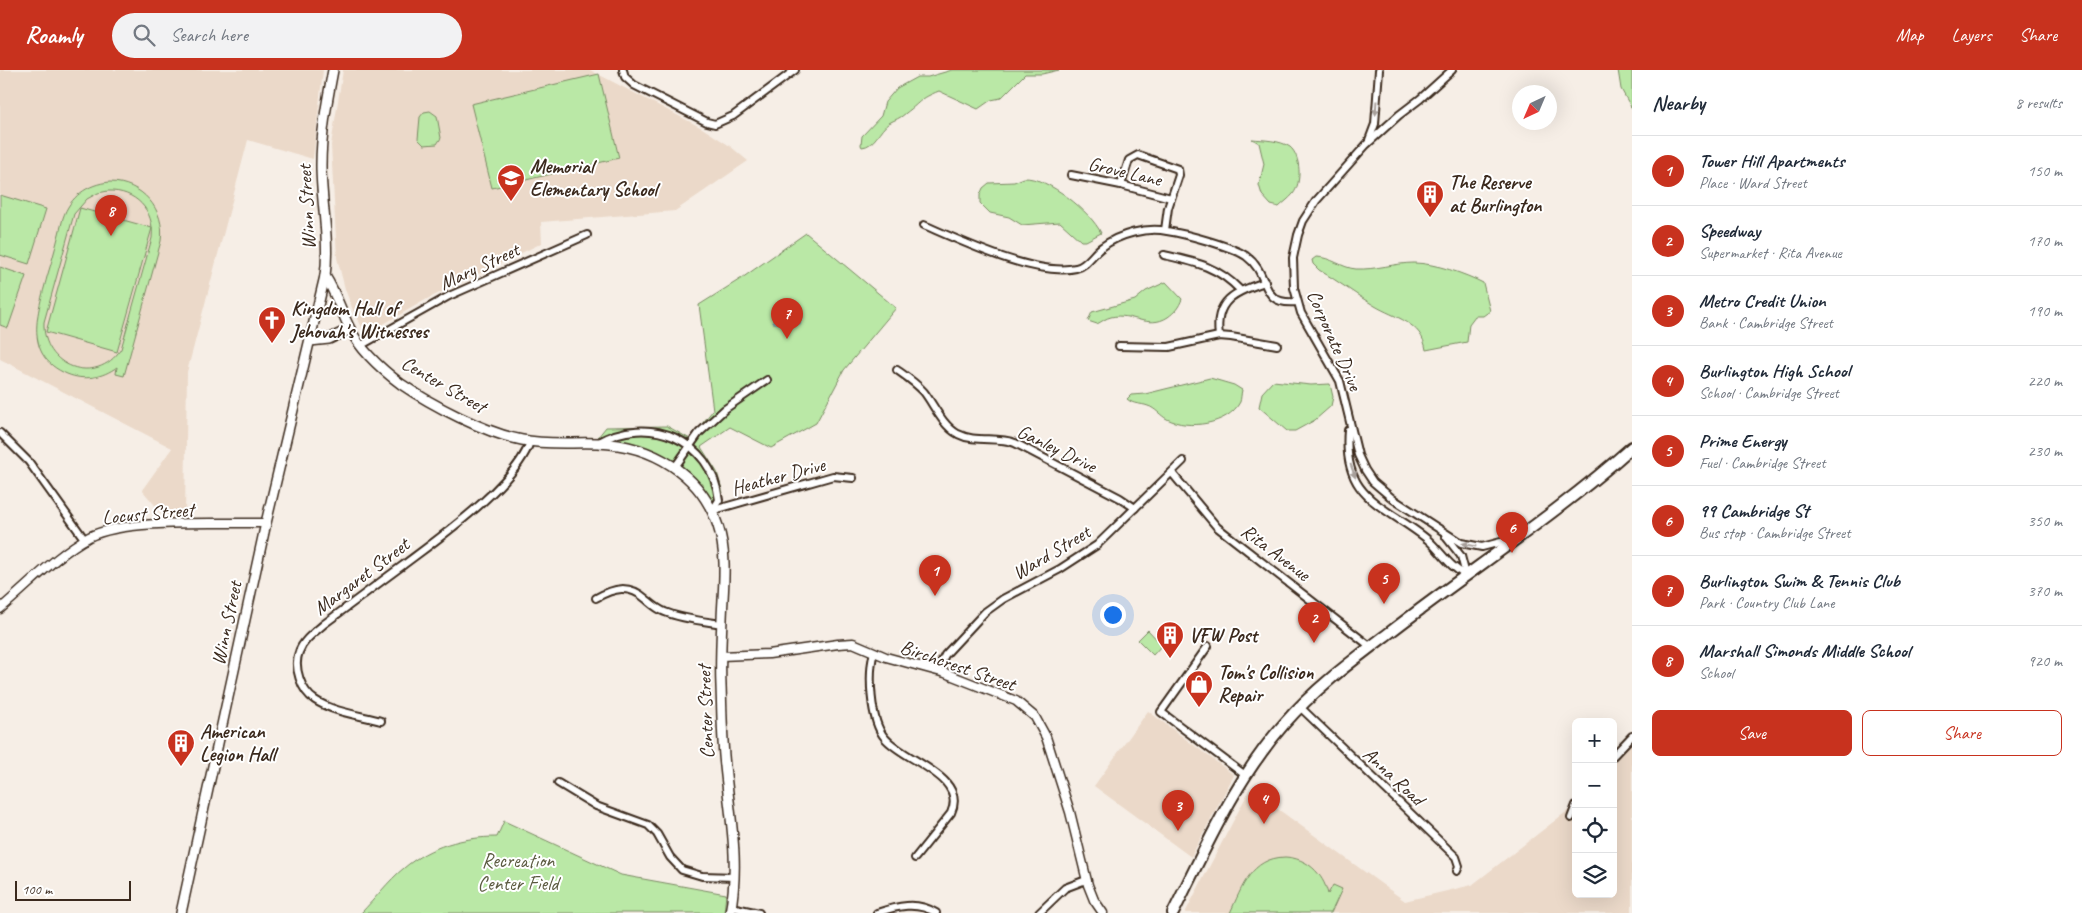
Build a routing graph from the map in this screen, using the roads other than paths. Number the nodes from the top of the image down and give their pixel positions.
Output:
1 (333, 70) edge
2 (795, 70) edge
3 (1379, 70) edge
4 (1452, 70) edge
5 (623, 72) edge
6 (1366, 145) junction
7 (1071, 175) dead end
8 (1121, 185) junction
9 (1171, 198) junction
10 (924, 225) dead end
11 (1166, 230) junction
12 (587, 235) dead end
13 (1164, 255) dead end
14 (325, 276) junction
15 (1265, 282) junction
16 (1240, 290) junction
17 (1297, 302) junction
18 (350, 329) junction
19 (1220, 336) junction
20 (310, 341) junction
21 (1277, 345) dead end
22 (360, 346) junction
23 (1119, 346) dead end
24 (897, 370) dead end
25 (767, 380) dead end
26 (1349, 423) junction
27 (0, 433) edge
28 (530, 442) junction
29 (597, 442) junction
30 (689, 445) junction
31 (1632, 447) edge
32 (1184, 461) dead end
33 (675, 467) junction
34 (1172, 473) junction
35 (853, 478) dead end
36 (1135, 508) junction
37 (712, 511) junction
38 (266, 523) junction
39 (1430, 523) junction
40 (1517, 538) junction
41 (85, 540) junction
42 (1466, 574) junction
43 (596, 598) dead end
44 (0, 609) edge
45 (722, 624) junction
46 (1208, 646) dead end
47 (1370, 647) junction
48 (874, 652) junction
49 (721, 656) junction
50 (937, 671) junction
51 (1300, 707) junction
52 (380, 721) dead end
53 (1632, 736) edge
54 (1617, 752) edge
55 (1245, 776) junction
56 (558, 783) dead end
57 (1575, 808) edge
58 (1571, 818) dead end
59 (916, 858) dead end
60 (1457, 871) dead end
61 (734, 877) junction
62 (1086, 880) junction
63 (731, 910) edge
64 (181, 913) edge
65 (759, 913) edge
66 (877, 913) edge
67 (936, 913) edge
68 (1040, 913) edge
69 (1102, 913) edge
70 (1173, 913) edge

1 - 14 main road, Winn Street
2 - 5 street
3 -> 6 street, Corporate Drive
4 - 6 street, Corporate Drive
6 - 17 street, Corporate Drive
7 - 8 street, Grove Lane
8 - 9 street, Grove Lane
8 - 9 street
9 - 11 street
10 - 11 street
11 - 15 street
12 - 22 street, Mary Street
13 - 16 street
14 - 18 main road, Center Street
14 - 20 main road, Winn Street
15 - 16 street
15 - 17 street
16 - 19 street
17 - 26 street, Corporate Drive
18 - 20 main road
18 - 22 main road, Center Street
19 - 21 street
19 - 23 street
20 - 38 main road, Winn Street
22 - 28 main road, Center Street
24 - 36 street, Ganley Drive
25 - 30 street
26 - 39 street, Corporate Drive
26 -> 42 street, Corporate Drive
27 - 41 street
28 - 29 main road, Center Street
28 - 52 street, Margaret Street
29 - 30 street, Center Street
29 - 33 main road, Center Street
30 - 33 street
30 - 37 street, Center Street
31 - 40 main road
32 - 34 street, Ward Street
33 - 37 main road, Center Street
34 - 36 street, Ward Street
34 - 47 street, Rita Avenue
35 - 37 street, Heather Drive
36 - 50 street, Ward Street
37 - 45 main road, Center Street
38 - 41 street, Locust Street
38 - 64 main road, Winn Street
40 -> 39 street, Corporate Drive
39 - 42 street, Corporate Drive
40 - 42 main road
41 - 44 street, Locust Street
42 - 47 main road
43 - 45 street
45 - 49 main road, Center Street
46 - 55 street
47 - 51 main road
48 - 49 street, Birchcrest Street
48 - 50 street, Birchcrest Street
48 - 59 street
49 - 61 main road, Center Street
50 - 62 street, Birchcrest Street
51 - 55 main road
51 - 60 street, Anna Road
53 - 54 street
55 - 70 main road
56 - 61 street
57 - 58 street
61 - 63 main road, Center Street
62 - 68 street
62 - 69 street, Birchcrest Street
63 - 65 street
66 - 67 street

